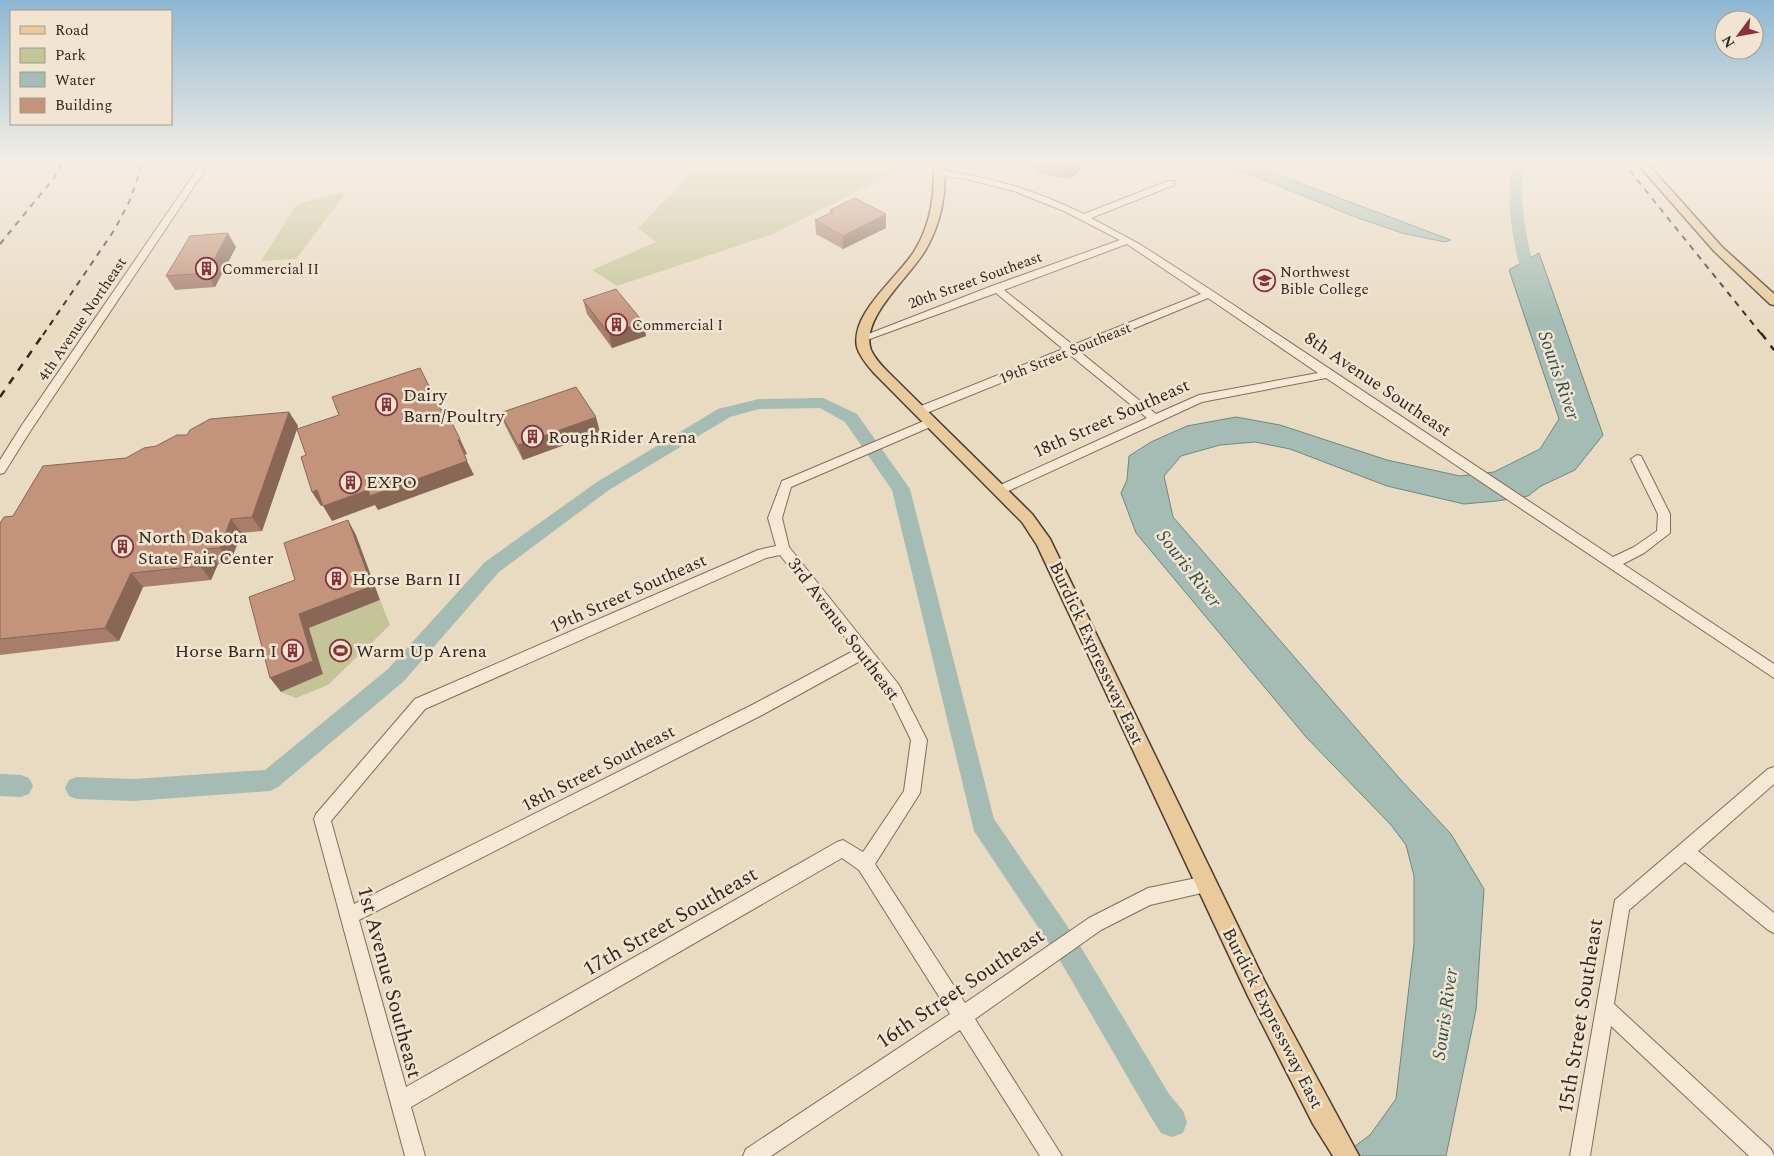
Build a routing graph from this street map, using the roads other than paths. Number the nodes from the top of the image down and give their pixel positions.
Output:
1 (171, 215) edge
2 (934, 215) edge
3 (1075, 215) edge
4 (1090, 215) edge
5 (1688, 215) edge
6 (1082, 218) junction
7 (1127, 241) junction
8 (996, 288) junction
9 (1210, 294) junction
10 (1774, 301) edge
11 (862, 338) junction
12 (1071, 350) junction
13 (1330, 374) junction
14 (926, 417) junction
15 (1155, 419) junction
16 (1637, 459) dead end
17 (0, 470) edge
18 (1000, 490) junction
19 (784, 548) junction
20 (1613, 562) junction
21 (864, 652) junction
22 (1774, 672) edge
23 (1774, 774) edge
24 (322, 819) joint
25 (1684, 851) junction
26 (865, 864) junction
27 (1206, 884) junction
28 (348, 916) junction
29 (1774, 924) edge
30 (1604, 1007) junction
31 (962, 1017) junction
32 (400, 1102) junction
33 (415, 1156) edge
34 (753, 1156) edge
35 (1052, 1156) edge
36 (1348, 1156) edge
37 (1580, 1156) edge
38 (1764, 1156) edge

1 - 17 street, 4th Avenue Northeast
2 - 11 main road
3 - 6 street, 8th Avenue Southeast
4 - 6 street
5 - 10 main road
6 - 7 street, 8th Avenue Southeast
7 - 8 street, 20th Street Southeast
7 - 9 street, 8th Avenue Southeast
8 - 11 street, 20th Street Southeast
8 - 12 street
9 - 12 street, 19th Street Southeast
9 - 13 street, 8th Avenue Southeast
11 - 14 main road, Burdick Expressway East
12 - 14 street, 19th Street Southeast
12 - 15 street
13 - 15 street, 18th Street Southeast
13 - 20 street, 8th Avenue Southeast
14 - 18 main road, Burdick Expressway East
14 - 19 street, 19th Street Southeast
15 - 18 street, 18th Street Southeast
16 - 20 street
18 - 27 main road, Burdick Expressway East
19 - 21 street, 3rd Avenue Southeast
19 - 24 street, 19th Street Southeast
20 - 22 street, 8th Avenue Southeast
21 - 26 street, 3rd Avenue Southeast
21 - 28 street, 18th Street Southeast
23 - 25 street, 15th Street Southeast
24 - 28 street, 1st Avenue Southeast
25 - 29 street
25 - 30 street, 15th Street Southeast
26 - 31 street
26 - 32 street, 17th Street Southeast
27 - 31 street, 16th Street Southeast
27 - 36 main road, Burdick Expressway East
28 - 32 street, 1st Avenue Southeast
30 - 37 street, 15th Street Southeast
30 - 38 street
31 - 34 street, 16th Street Southeast
31 - 35 street
32 - 33 street, 1st Avenue Southeast

